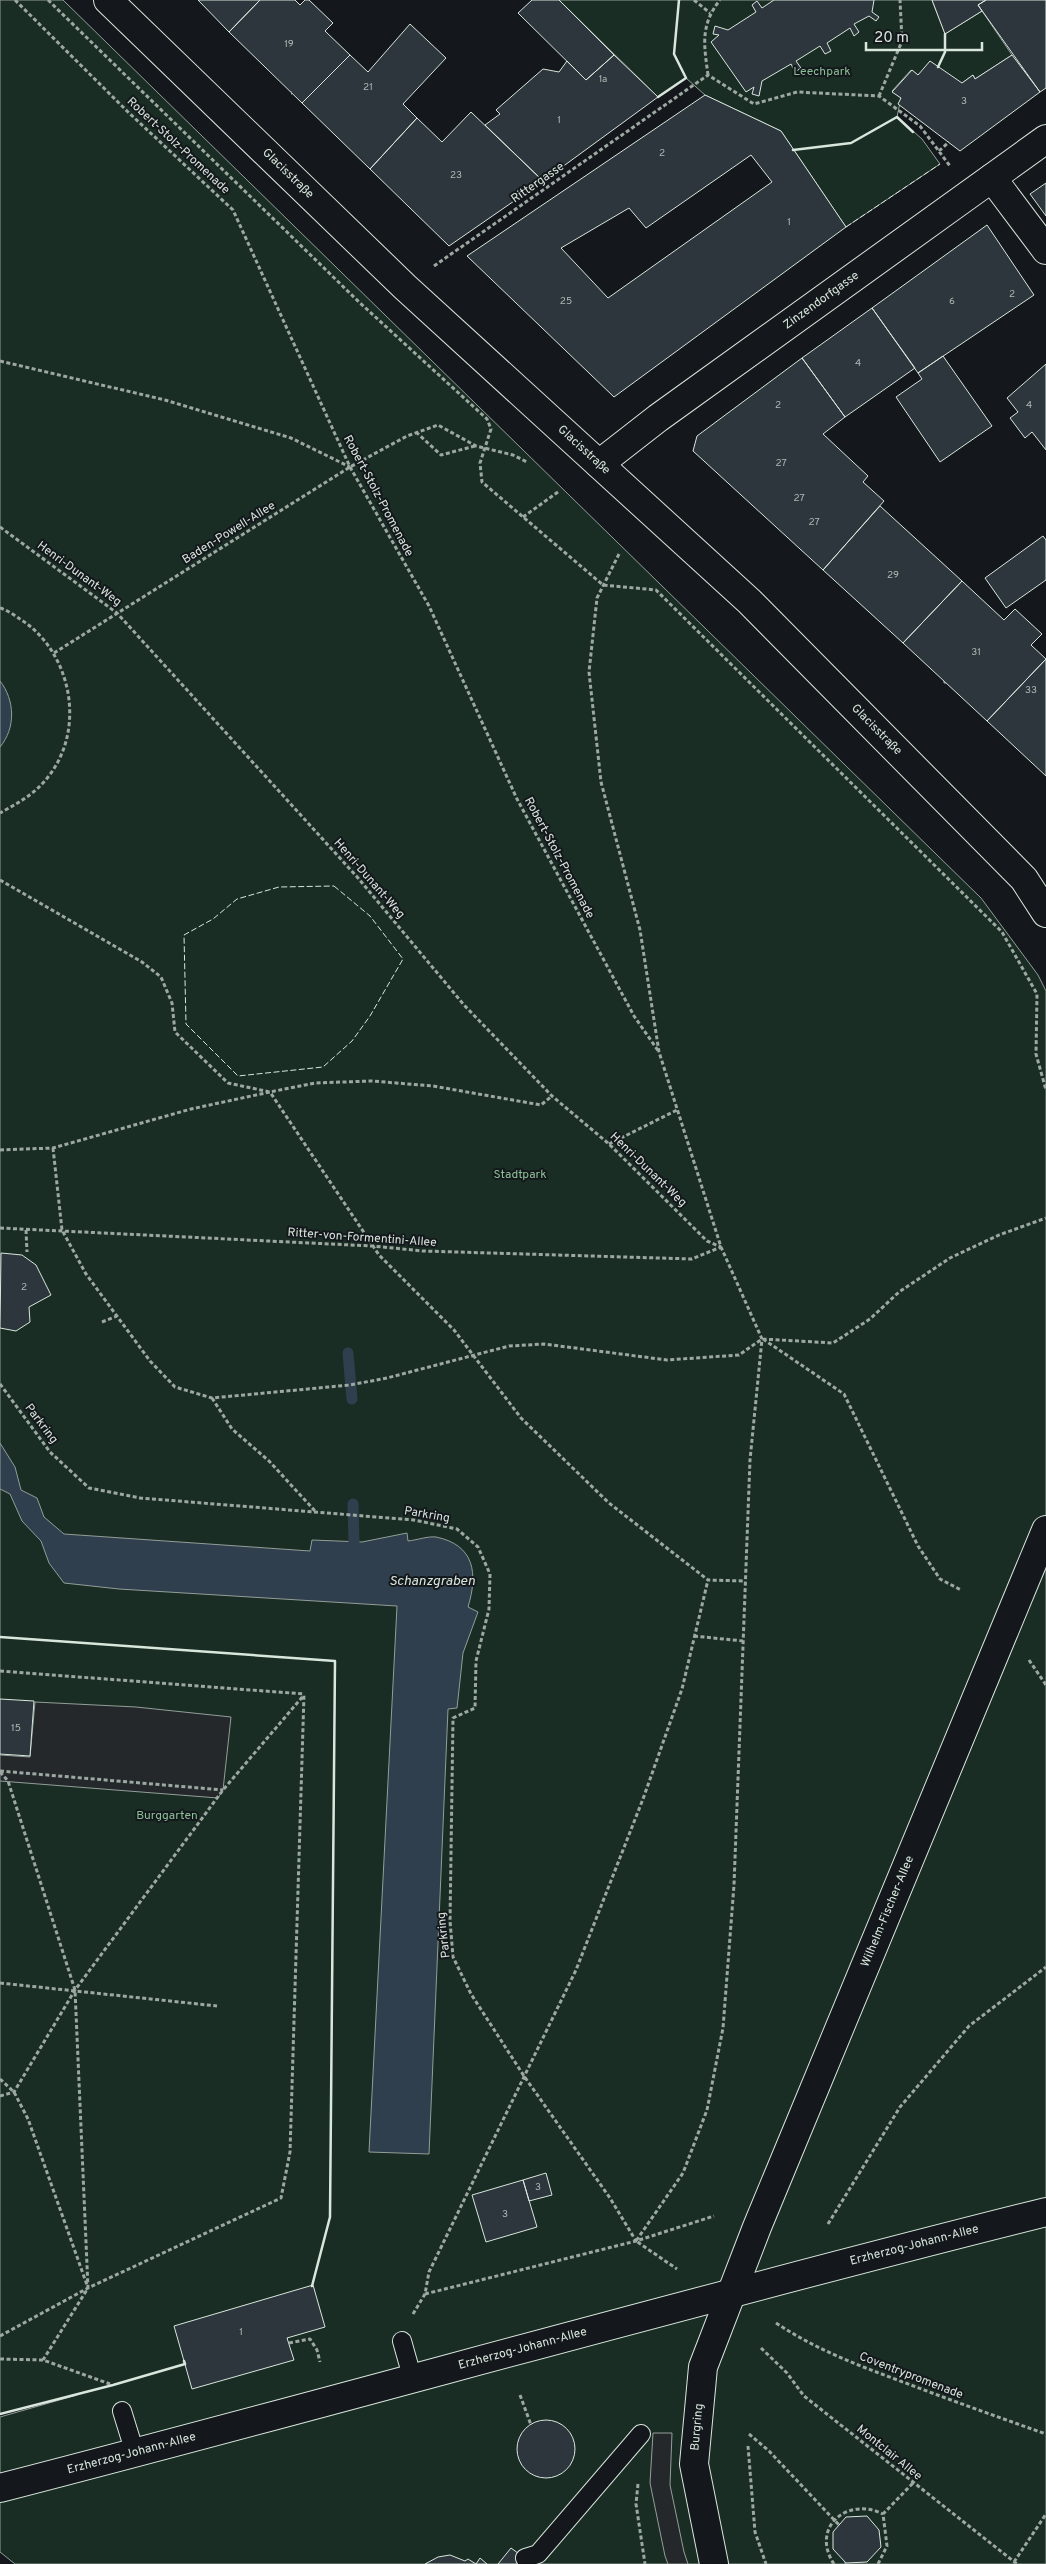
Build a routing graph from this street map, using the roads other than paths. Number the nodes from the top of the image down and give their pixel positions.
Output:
1 (117, 3) edge
2 (1046, 139) edge
3 (992, 178) junction
4 (1046, 250) edge
5 (599, 464) junction
6 (1046, 913) edge
7 (1046, 1530) edge
8 (1046, 2212) edge
9 (730, 2293) junction
10 (402, 2340) dead end
11 (413, 2380) junction
12 (122, 2411) dead end
13 (641, 2434) road end
14 (135, 2453) junction
15 (0, 2488) edge
16 (525, 2558) dead end
17 (714, 2564) edge

1 - 5 main road, Glacisstraße
2 - 3 main road, Zinzendorfgasse
3 - 4 main road
3 - 5 main road, Zinzendorfgasse
5 - 6 main road, Glacisstraße
7 - 9 main road, Wilhelm-Fischer-Allee
8 - 9 main road, Erzherzog-Johann-Allee
9 - 11 main road, Erzherzog-Johann-Allee
9 - 17 main road, Burgring
10 - 11 lane
11 - 14 main road, Erzherzog-Johann-Allee
12 - 14 lane
13 - 16 lane
14 - 15 main road, Erzherzog-Johann-Allee

